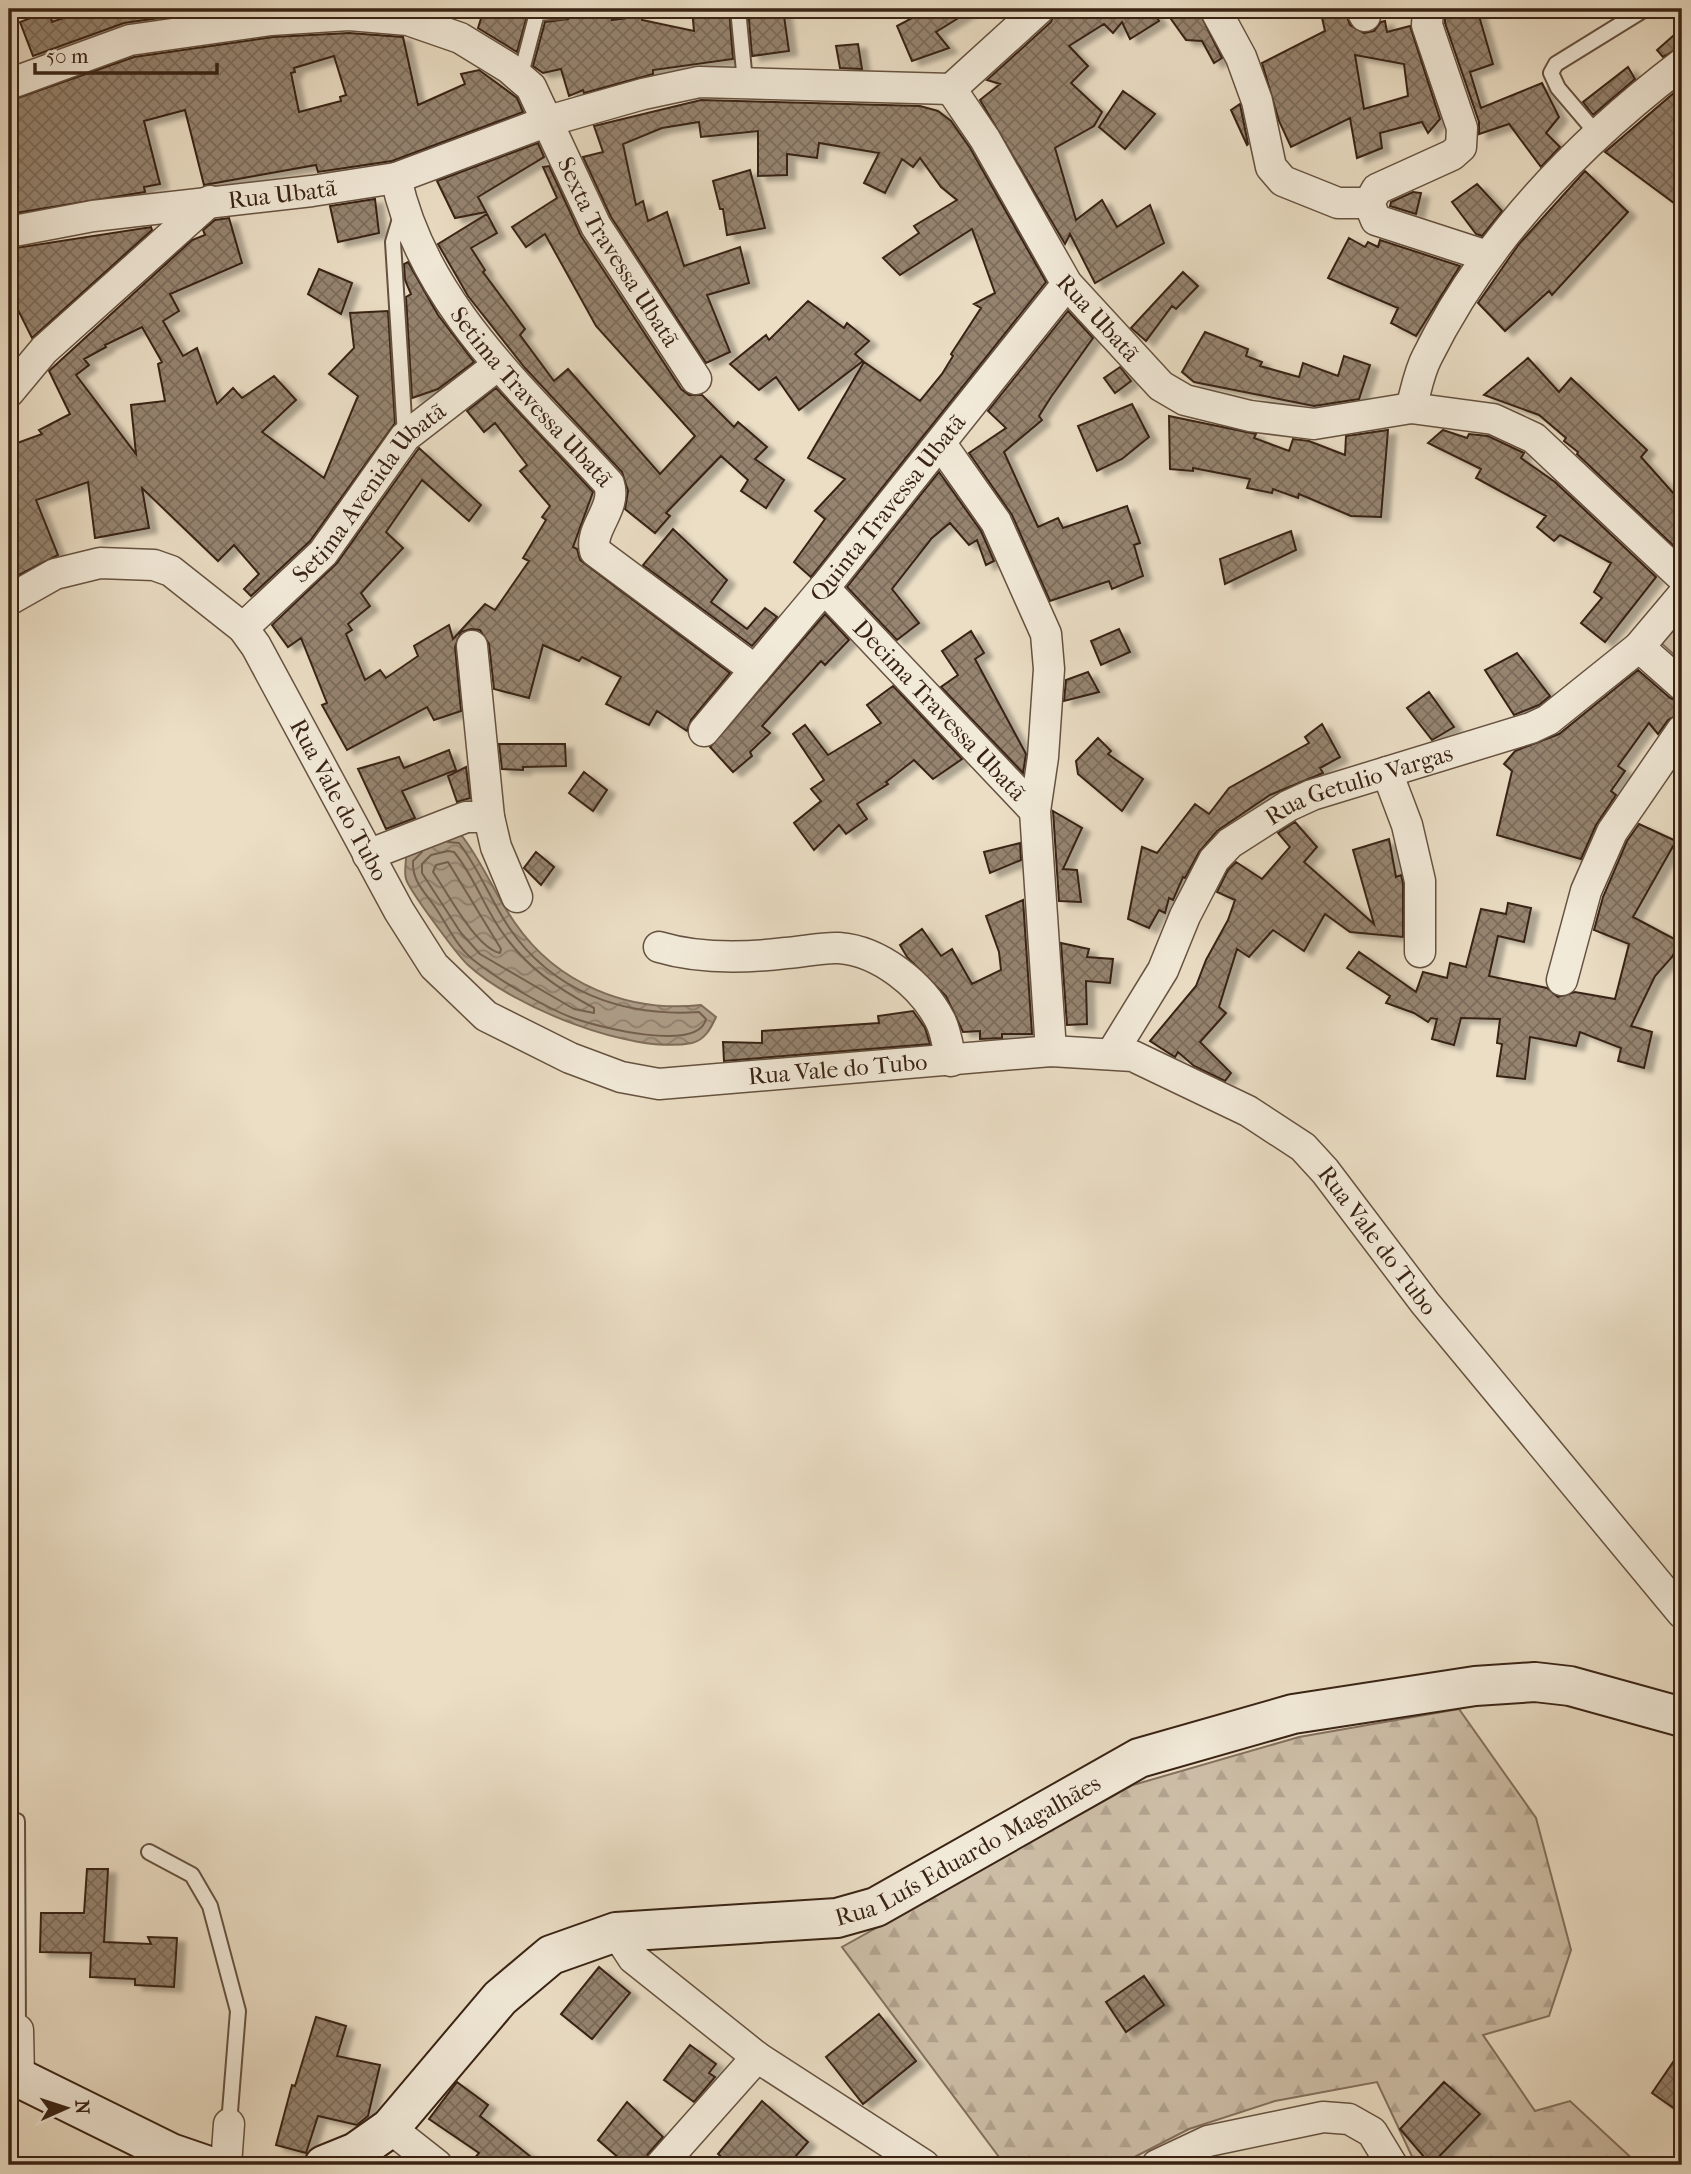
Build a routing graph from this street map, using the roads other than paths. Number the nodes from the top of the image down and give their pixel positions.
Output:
1 (564, 9) edge
2 (738, 9) edge
3 (1040, 9) edge
4 (1215, 9) edge
5 (1429, 9) edge
6 (1646, 9) edge
7 (410, 14) edge
8 (1682, 64) edge
9 (520, 78) junction
10 (745, 82) junction
11 (9, 84) edge
12 (951, 89) junction
13 (548, 121) junction
14 (1598, 135) junction
15 (396, 178) junction
16 (210, 201) junction
17 (1368, 203) junction
18 (403, 210) junction
19 (9, 232) edge
20 (1487, 256) junction
21 (1068, 284) junction
22 (498, 365) junction
23 (696, 379) dead end
24 (9, 392) edge
25 (1411, 408) junction
26 (405, 437) junction
27 (941, 444) junction
28 (1682, 577) edge
29 (824, 589) junction
30 (1682, 596) edge
31 (9, 600) edge
32 (243, 628) junction
33 (472, 646) dead end
34 (1639, 647) junction
35 (755, 670) junction
36 (1682, 685) edge
37 (1682, 730) edge
38 (704, 731) dead end
39 (1387, 772) junction
40 (1035, 811) junction
41 (489, 817) junction
42 (368, 855) junction
43 (517, 897) dead end
44 (659, 947) dead end
45 (1420, 953) dead end
46 (1562, 980) dead end
47 (1051, 1051) junction
48 (1112, 1053) junction
49 (951, 1061) junction
50 (1682, 1613) edge
51 (1682, 1717) edge
52 (17, 1821) dead end
53 (149, 1852) dead end
54 (615, 1933) junction
55 (18, 2030) joint
56 (757, 2057) junction
57 (14, 2076) edge
58 (229, 2124) joint
59 (390, 2128) junction
60 (908, 2161) edge
61 (206, 2165) edge
62 (226, 2165) edge
63 (324, 2165) edge
64 (437, 2165) edge
65 (661, 2165) edge
66 (1157, 2165) edge
67 (1392, 2165) edge

1 - 9 lane
2 - 10 lane
3 - 12 street
4 - 17 street
5 - 17 street
6 - 14 lane
7 - 9 street
7 - 11 street
8 - 14 street
9 - 13 street
10 - 12 street, Rua Ubatã
10 - 13 street, Rua Ubatã
12 - 21 street, Rua Ubatã
13 - 15 street, Rua Ubatã
13 - 23 street, Sexta Travessa Ubatã
14 - 20 street
15 - 16 street, Rua Ubatã
15 - 18 street, Setima Travessa Ubatã
16 - 19 street, Rua Ubatã
16 - 24 street
17 - 20 street
18 - 22 street, Setima Travessa Ubatã
18 - 26 lane
20 - 25 street
21 - 25 street, Rua Ubatã
21 - 27 street, Quinta Travessa Ubatã
22 - 26 street, Setima Avenida Ubatã
22 - 35 street, Setima Travessa Ubatã
25 - 28 street, Rua Ubatã
26 - 32 street, Setima Avenida Ubatã
27 - 29 street, Quinta Travessa Ubatã
27 - 40 street
29 - 35 street, Quinta Travessa Ubatã
29 - 40 street, Decima Travessa Ubatã
30 - 34 street, Rua Getulio Vargas
31 - 32 street, Rua Vale do Tubo
32 - 42 street, Rua Vale do Tubo
33 - 41 street
34 - 36 street
34 - 39 street, Rua Getulio Vargas
35 - 38 street, Quinta Travessa Ubatã
37 - 46 street
39 - 45 street
39 - 48 street, Rua Getulio Vargas
40 - 47 street, Decima Travessa Ubatã
41 - 42 street
41 - 43 street
42 - 49 street, Rua Vale do Tubo
44 - 49 street
47 - 48 street, Rua Vale do Tubo
47 - 49 street, Rua Vale do Tubo
48 - 50 street, Rua Vale do Tubo
51 - 54 main road, Rua Luís Eduardo Magalhães
52 - 55 lane
53 - 58 lane
54 - 56 street
54 - 59 main road, Rua Luís Eduardo Magalhães
55 - 57 street
56 - 60 street
56 - 65 street
57 - 61 main road
58 - 62 street
59 - 63 main road, Rua Luís Eduardo Magalhães
59 - 64 street
66 - 67 street

